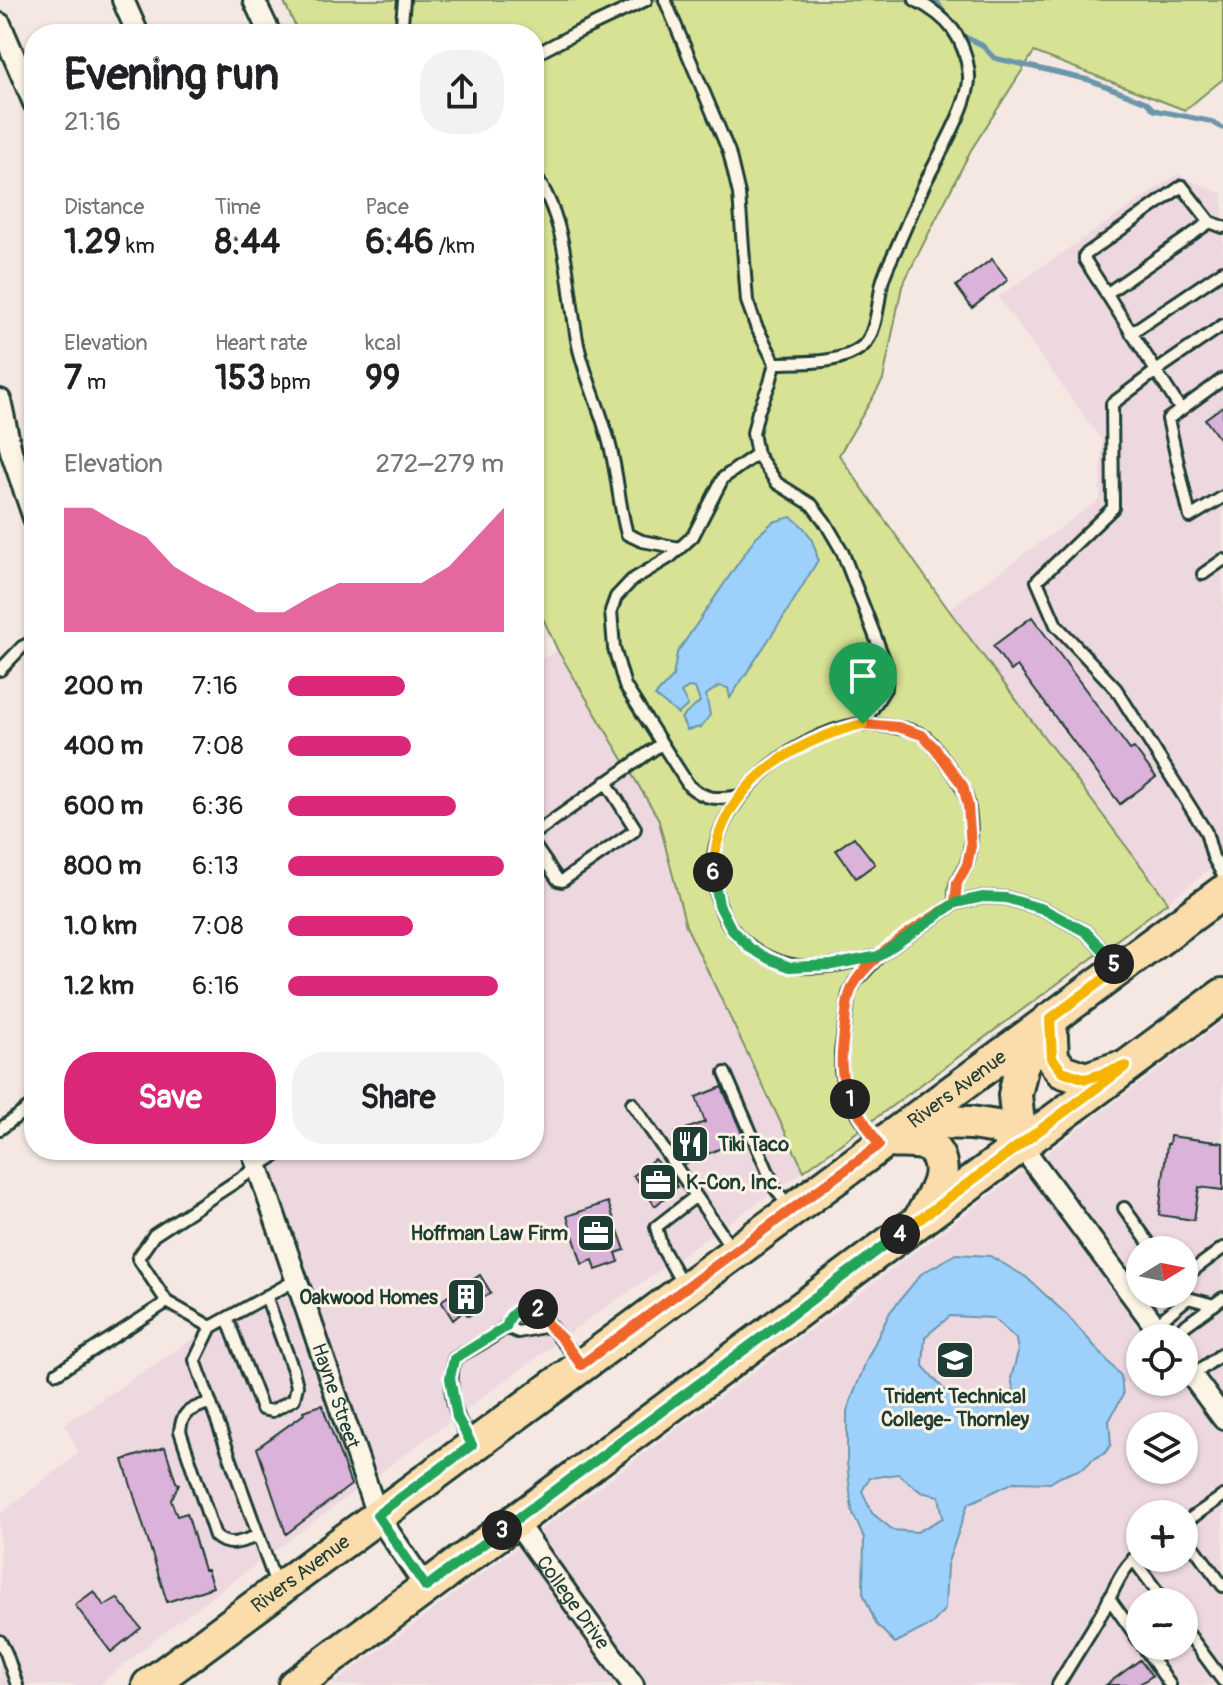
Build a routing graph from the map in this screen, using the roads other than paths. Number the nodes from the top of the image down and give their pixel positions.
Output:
1 (123, 0) edge
2 (254, 0) edge
3 (404, 0) edge
4 (611, 0) edge
5 (646, 0) edge
6 (665, 0) edge
7 (915, 0) edge
8 (617, 13) junction
9 (0, 24) edge
10 (134, 24) edge
11 (265, 24) edge
12 (402, 24) edge
13 (544, 50) edge
14 (24, 80) edge
15 (544, 192) edge
16 (1210, 222) junction
17 (1223, 227) edge
18 (1223, 271) edge
19 (1106, 294) junction
20 (1223, 325) edge
21 (1131, 333) junction
22 (775, 363) junction
23 (1156, 371) junction
24 (1223, 379) edge
25 (0, 400) edge
26 (1181, 410) junction
27 (757, 454) junction
28 (24, 489) edge
29 (1223, 497) edge
30 (680, 548) junction
31 (1223, 560) edge
32 (1203, 574) dead end
33 (24, 646) edge
34 (0, 670) edge
35 (863, 724) junction
36 (661, 744) junction
37 (606, 782) junction
38 (740, 796) junction
39 (544, 827) edge
40 (544, 860) edge
41 (1223, 875) edge
42 (1223, 892) edge
43 (955, 903) junction
44 (879, 956) junction
45 (1117, 969) junction
46 (1223, 995) edge
47 (1050, 1019) junction
48 (1126, 1066) junction
49 (725, 1073) dead end
50 (632, 1103) dead end
51 (24, 1111) edge
52 (0, 1129) edge
53 (886, 1140) junction
54 (1020, 1144) junction
55 (251, 1160) edge
56 (255, 1160) edge
57 (696, 1196) junction
58 (1124, 1208) dead end
59 (792, 1210) junction
60 (920, 1218) junction
61 (1144, 1236) edge
62 (1223, 1248) edge
63 (734, 1252) junction
64 (1198, 1267) edge
65 (296, 1280) junction
66 (685, 1288) junction
67 (266, 1296) junction
68 (1198, 1298) edge
69 (167, 1302) junction
70 (1218, 1302) edge
71 (227, 1318) junction
72 (1155, 1324) edge
73 (1180, 1324) edge
74 (549, 1326) junction
75 (211, 1327) junction
76 (506, 1327) junction
77 (1223, 1353) edge
78 (581, 1365) junction
79 (1198, 1365) edge
80 (57, 1373) dead end
81 (1198, 1383) edge
82 (210, 1402) junction
83 (1221, 1412) edge
84 (472, 1445) junction
85 (1222, 1499) edge
86 (1198, 1514) edge
87 (377, 1515) junction
88 (515, 1521) junction
89 (258, 1536) junction
90 (1198, 1553) edge
91 (1126, 1569) edge
92 (1223, 1586) edge
93 (426, 1587) junction
94 (277, 1589) junction
95 (1109, 1598) junction
96 (1126, 1622) edge
97 (0, 1641) edge
98 (1198, 1647) edge
99 (1152, 1660) edge
100 (1223, 1681) edge
101 (17, 1685) edge
102 (149, 1685) edge
103 (295, 1685) edge
104 (633, 1685) edge
105 (1058, 1685) edge
106 (1170, 1685) edge

1 - 10 street
2 - 11 street
3 - 12 lane
4 - 8 lane
5 - 8 lane
6 - 22 lane
7 - 22 lane
8 - 13 lane
9 - 14 street
15 - 30 lane
16 - 17 lane
16 - 19 lane
16 - 19 lane
18 - 21 lane
19 - 21 lane
20 - 23 lane
21 - 23 lane
22 - 27 lane
23 - 26 lane
23 - 41 lane
24 - 26 lane
25 - 28 street
26 - 29 lane
27 - 30 lane
27 - 35 lane
30 - 36 lane
31 - 32 lane
33 - 34 lane
35 - 38 lane
35 - 43 lane
36 - 37 lane
36 - 38 lane
37 - 39 lane
37 - 40 lane
38 - 44 lane
42 - 45 main road, Rivers Avenue
43 - 44 lane
43 - 45 lane
44 - 53 lane
45 - 47 main road, Rivers Avenue
46 - 48 main road
47 - 48 main road
47 - 53 main road, Rivers Avenue
47 - 54 main road
48 - 54 main road
49 - 59 lane
50 - 57 lane
51 - 52 lane
53 - 54 main road
53 - 59 main road, Rivers Avenue
53 - 60 main road
54 - 60 main road
54 - 72 street
55 - 69 lane
56 - 65 street, Hayne Street
57 - 63 lane
57 - 66 lane
58 - 61 lane
59 - 63 main road, Rivers Avenue
60 - 88 main road
62 - 64 lane
63 - 66 main road, Rivers Avenue
65 - 67 lane
65 - 87 street, Hayne Street
66 - 78 main road, Rivers Avenue
67 - 71 lane
67 - 71 lane
68 - 70 lane
69 - 75 lane
69 - 80 lane
70 - 73 lane
71 - 75 lane
74 - 76 lane
74 - 76 lane
74 - 78 lane
75 - 82 lane
76 - 84 lane
77 - 79 lane
78 - 84 main road, Rivers Avenue
81 - 83 street
82 - 89 lane
82 - 89 lane
84 - 87 main road, Rivers Avenue
85 - 86 lane
87 - 93 street, Hayne Street
87 - 94 main road, Rivers Avenue
88 - 93 main road
88 - 104 street, College Drive
89 - 94 lane
90 - 92 lane
91 - 95 lane
93 - 103 main road
94 - 102 main road, Rivers Avenue
95 - 96 lane
95 - 105 lane
97 - 101 lane
98 - 100 lane
99 - 106 lane

